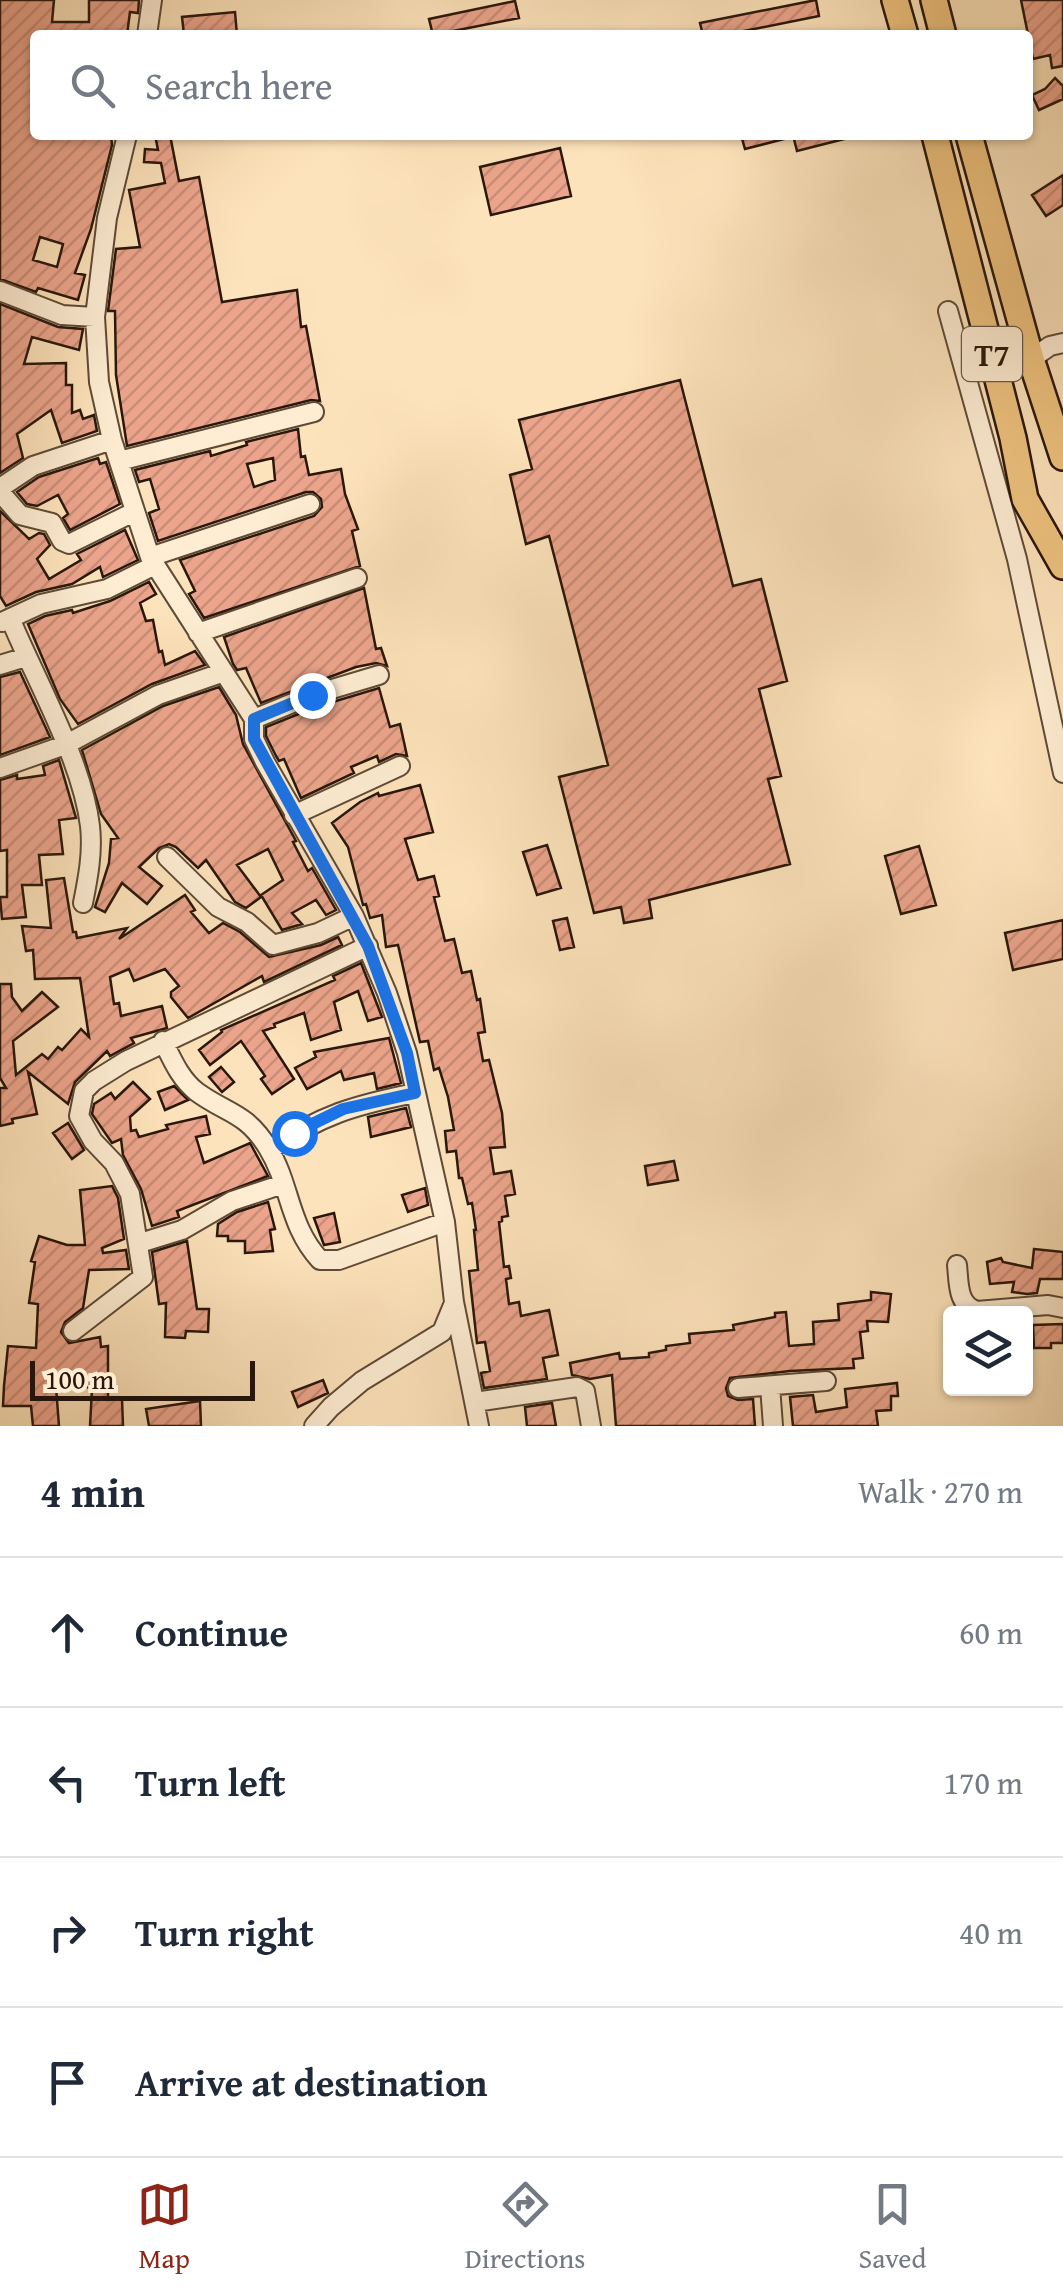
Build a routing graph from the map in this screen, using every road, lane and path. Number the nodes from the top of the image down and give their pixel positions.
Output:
1 (152, 0) edge
2 (895, 0) edge
3 (934, 0) edge
4 (147, 30) edge
5 (904, 30) edge
6 (942, 30) edge
7 (126, 140) edge
8 (936, 140) edge
9 (970, 140) edge
10 (0, 291) edge
11 (948, 311) dead end
12 (95, 317) junction
13 (1063, 342) edge
14 (1031, 359) junction
15 (314, 412) dead end
16 (112, 440) junction
17 (1060, 440) edge
18 (119, 461) junction
19 (0, 490) edge
20 (310, 504) dead end
21 (134, 512) junction
22 (1050, 523) edge
23 (153, 561) junction
24 (1063, 566) edge
25 (358, 578) dead end
26 (5, 621) edge
27 (198, 633) junction
28 (26, 657) junction
29 (0, 665) edge
30 (224, 672) junction
31 (378, 675) dead end
32 (254, 719) junction
33 (65, 744) junction
34 (400, 766) dead end
35 (0, 768) edge
36 (1063, 772) edge
37 (294, 815) junction
38 (166, 857) dead end
39 (83, 903) dead end
40 (354, 916) junction
41 (368, 946) junction
42 (164, 1040) junction
43 (415, 1093) junction
44 (270, 1150) junction
45 (283, 1184) junction
46 (445, 1222) junction
47 (140, 1243) junction
48 (957, 1265) dead end
49 (454, 1302) junction
50 (1063, 1308) edge
51 (73, 1330) dead end
52 (826, 1381) dead end
53 (770, 1386) junction
54 (738, 1388) dead end
55 (475, 1402) junction
56 (314, 1426) edge
57 (480, 1426) edge
58 (590, 1426) edge
59 (773, 1426) edge

1 - 4 street
2 - 5 highway
3 - 6 highway
7 - 12 street
8 - 22 highway, T7
9 - 14 highway, T7
10 - 12 street
11 - 36 street
12 - 16 street
13 - 14 street
14 - 17 highway, T7
15 - 18 street
16 - 18 street
16 - 19 street
18 - 21 street
19 - 21 street
20 - 23 street
21 - 23 street
22 - 24 highway, T7
23 - 26 street
23 - 27 street
25 - 27 street
26 - 28 street
27 - 30 street
28 - 29 street
28 - 33 street
30 - 32 street
30 - 33 street
31 - 32 street
32 - 37 street
33 - 35 street
33 - 39 street
34 - 37 street
37 - 40 street
38 - 40 street
40 - 41 street
41 - 42 street
41 - 43 street
42 - 44 street
42 - 47 street
43 - 44 street
43 - 46 street
44 - 45 street
45 - 46 street
45 - 47 street
46 - 49 street
47 - 51 street
48 - 50 street
49 - 55 street
49 - 56 street
52 - 53 street
53 - 54 street
53 - 59 street
55 - 57 street
55 - 58 street

